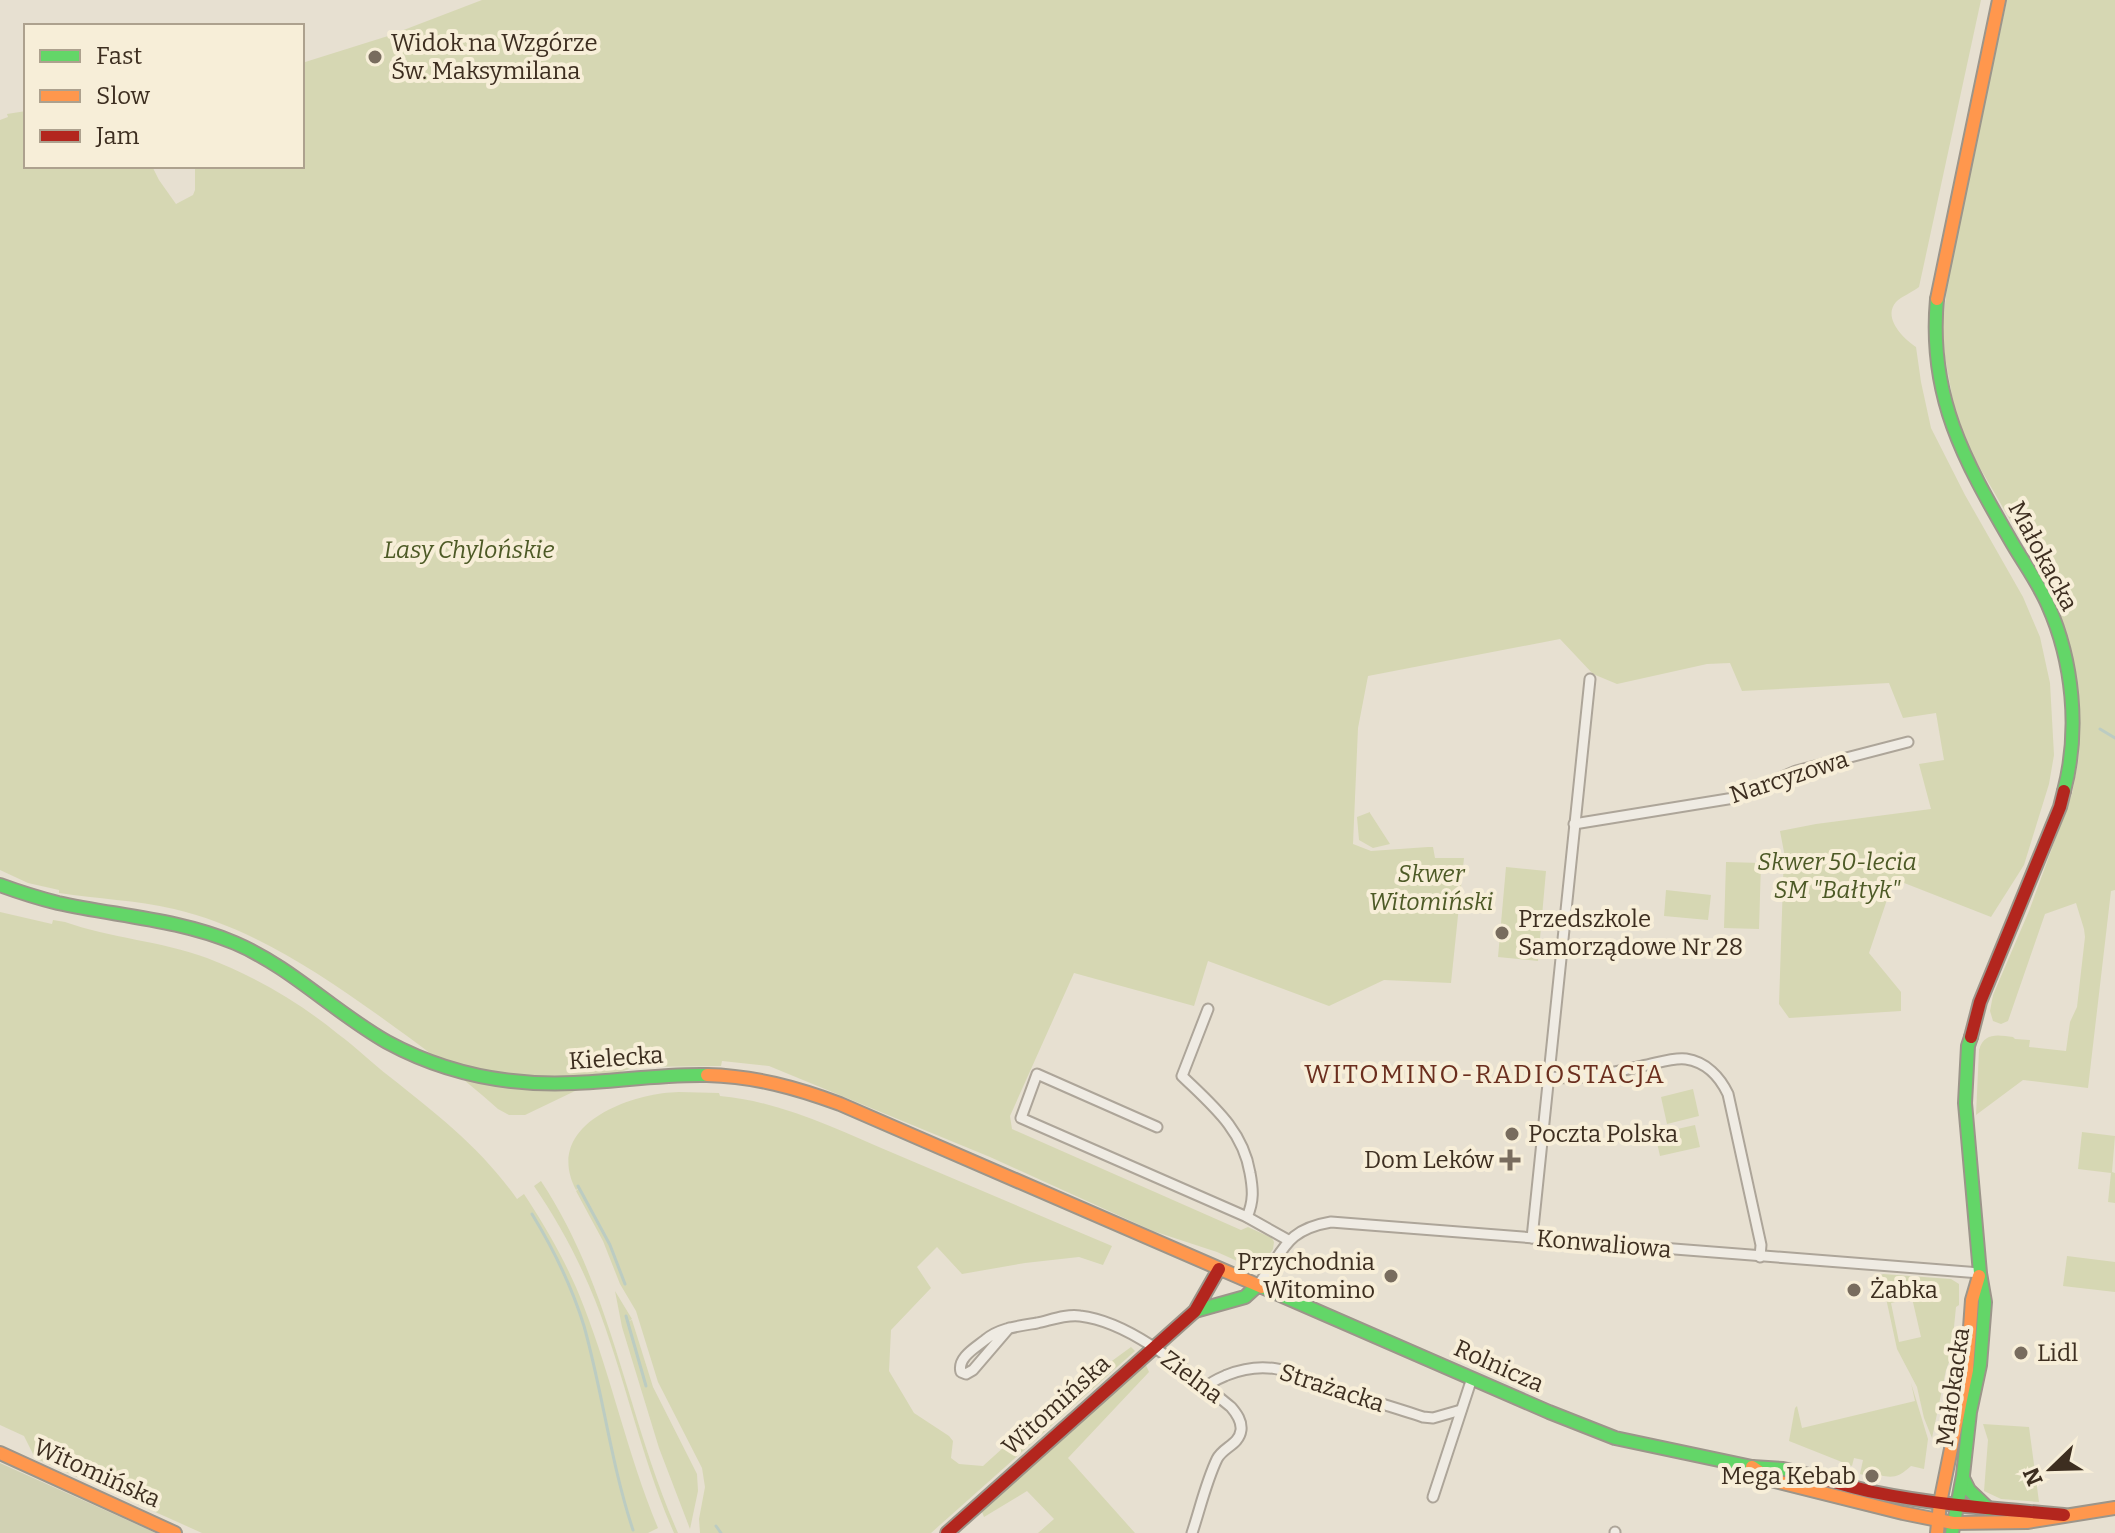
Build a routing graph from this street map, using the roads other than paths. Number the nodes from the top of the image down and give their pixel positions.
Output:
1 (1999, 0) edge
2 (1590, 679) dead end
3 (1908, 742) dead end
4 (1574, 824) junction
5 (0, 885) edge
6 (1208, 1009) dead end
7 (1548, 1077) junction
8 (1157, 1127) dead end
9 (1247, 1217) junction
10 (1532, 1238) junction
11 (1288, 1240) junction
12 (1760, 1257) junction
13 (1219, 1269) junction
14 (1980, 1273) junction
15 (1238, 1278) joint
16 (1257, 1286) junction
17 (1195, 1311) junction
18 (1009, 1328) junction
19 (1153, 1347) junction
20 (1472, 1378) junction
21 (1206, 1387) junction
22 (1461, 1410) junction
23 (0, 1453) edge
24 (1752, 1467) junction
25 (1963, 1478) junction
26 (1433, 1497) dead end
27 (1940, 1503) junction
28 (1956, 1506) junction
29 (2115, 1508) edge
30 (1989, 1509) junction
31 (2064, 1515) junction
32 (1938, 1526) edge
33 (1952, 1528) edge
34 (175, 1533) edge
35 (947, 1533) edge
36 (1192, 1533) edge

1 - 14 main road, Małokacka
2 - 4 street
3 - 4 street, Narcyzowa
4 - 7 street
5 - 13 main road, Kielecka
6 - 9 street
7 - 10 street
7 - 12 street
8 - 9 street
9 - 11 street
10 - 11 street, Konwaliowa
10 - 12 street, Konwaliowa
11 - 16 street
12 - 14 street, Konwaliowa
13 - 15 main road, Kielecka
13 - 17 main road, Witomińska
14 - 25 main road, Małokacka
14 - 27 main road, Małokacka
15 - 16 main road, Rolnicza
16 - 17 main road, Witomińska
16 - 20 main road, Rolnicza
17 - 19 main road, Witomińska
18 - 18 street, Zielna
18 - 19 street, Zielna
19 - 21 street, Zielna
19 - 35 main road, Witomińska
20 - 22 street
20 - 24 main road, Rolnicza
21 - 22 street, Strażacka
21 - 36 street, Zielna
22 - 26 street
23 - 34 main road, Witomińska
24 - 27 main road, Rolnicza
24 - 32 main road, Rolnicza
25 - 28 main road, Małokacka
25 - 30 main road
27 - 28 main road, Rolnicza
27 - 32 main road, Małokacka
28 - 30 main road, Rolnicza
28 - 33 main road, Małokacka
29 - 31 main road
30 - 31 main road, Rolnicza
31 - 33 main road, Rolnicza
32 - 33 main road, Rolnicza

